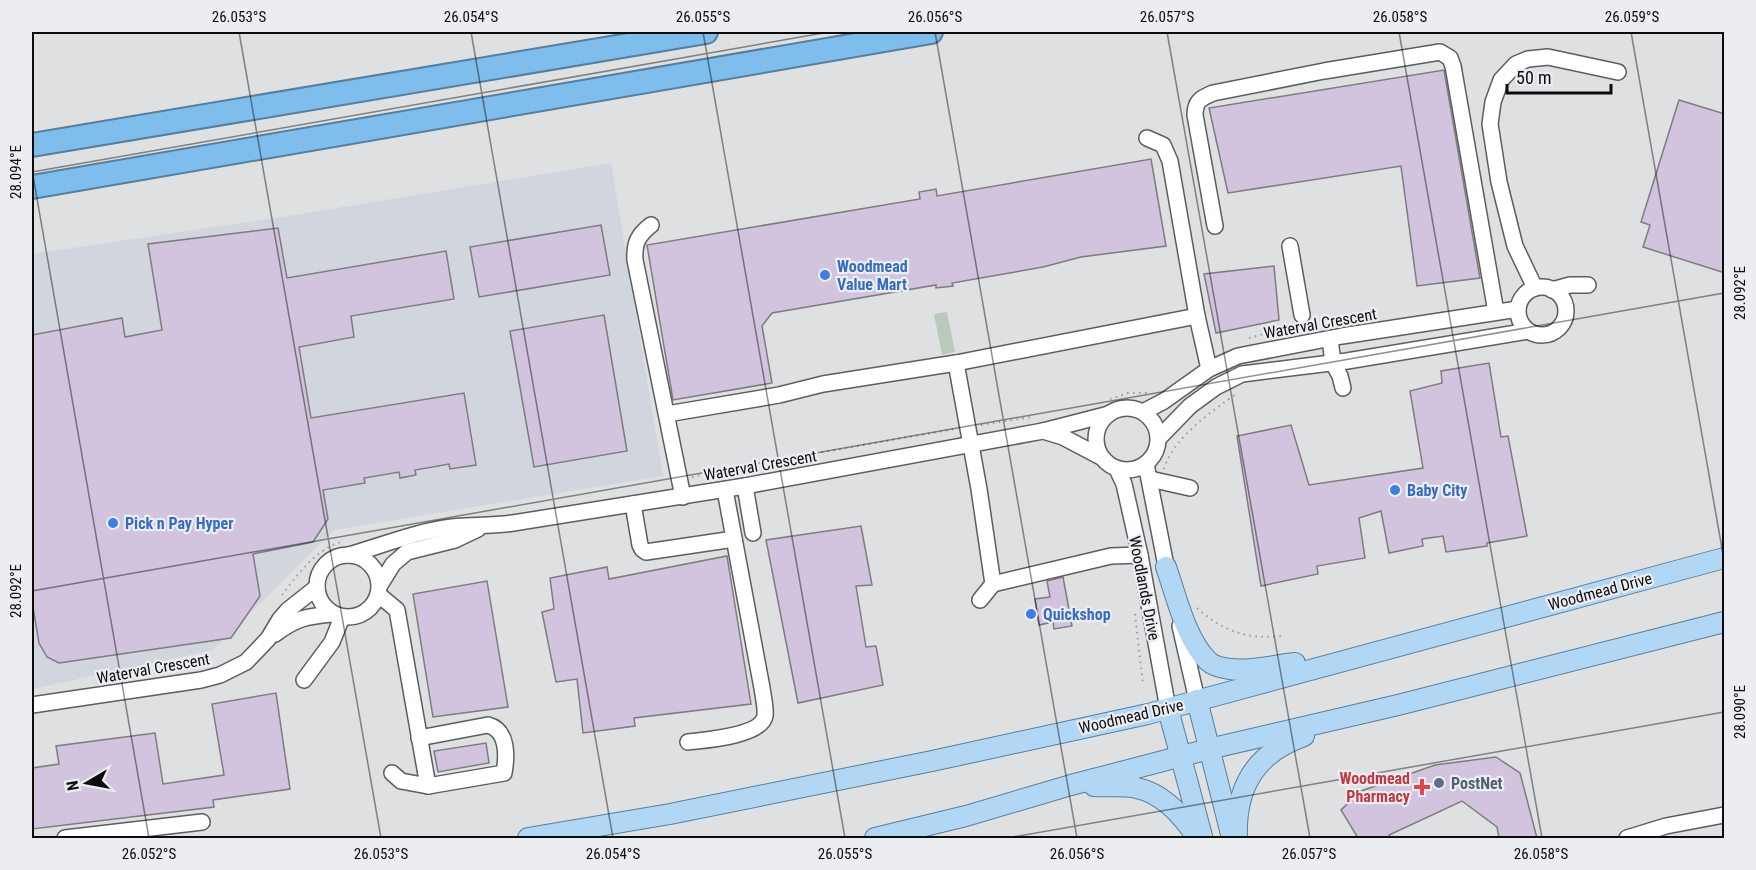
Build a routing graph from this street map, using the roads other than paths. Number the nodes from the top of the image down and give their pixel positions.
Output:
1 (706, 32) edge
2 (931, 32) edge
3 (1618, 72) dead end
4 (109, 133) junction
5 (32, 136) edge
6 (1147, 138) dead end
7 (32, 145) edge
8 (239, 151) junction
9 (32, 187) edge
10 (32, 200) edge
11 (651, 225) dead end
12 (1215, 226) dead end
13 (1290, 246) dead end
14 (1535, 288) junction
15 (1518, 309) junction
16 (1496, 312) junction
17 (1302, 315) dead end
18 (1197, 316) junction
19 (1528, 331) junction
20 (1336, 337) junction
21 (956, 363) junction
22 (1209, 369) junction
23 (1341, 372) junction
24 (1143, 412) junction
25 (667, 414) junction
26 (1109, 414) junction
27 (1043, 431) junction
28 (1159, 438) junction
29 (971, 443) junction
30 (1101, 457) junction
31 (1117, 469) junction
32 (1153, 475) junction
33 (745, 486) junction
34 (1190, 488) dead end
35 (725, 490) junction
36 (683, 497) junction
37 (633, 504) junction
38 (483, 527) junction
39 (753, 533) dead end
40 (734, 539) junction
41 (349, 555) junction
42 (1140, 555) junction
43 (1725, 558) edge
44 (1166, 567) junction
45 (993, 584) junction
46 (317, 587) junction
47 (379, 590) junction
48 (980, 600) dead end
49 (338, 616) junction
50 (1725, 622) edge
51 (268, 639) junction
52 (1363, 654) junction
53 (304, 680) dead end
54 (1197, 700) junction
55 (32, 705) edge
56 (1398, 705) junction
57 (1168, 709) junction
58 (418, 738) junction
59 (688, 742) dead end
60 (1209, 749) junction
61 (1180, 758) junction
62 (392, 773) dead end
63 (1071, 785) junction
64 (428, 786) junction
65 (1724, 816) edge
66 (202, 822) dead end
67 (65, 838) edge
68 (528, 838) edge
69 (875, 838) edge
70 (1197, 838) edge
71 (1202, 838) edge
72 (1232, 838) edge
73 (1237, 838) edge
74 (1627, 838) edge

1 - 4 highway
2 - 8 highway
3 - 14 street
4 - 5 highway
4 - 7 highway
6 - 18 street
8 - 9 highway
8 - 10 highway
11 - 25 street
12 - 16 street
13 - 17 street
14 - 15 street
14 - 19 street
15 - 16 street, Waterval Crescent
15 - 19 street
16 - 20 street, Waterval Crescent
18 - 21 street
18 - 22 street
19 - 23 street
20 - 22 street, Waterval Crescent
20 - 23 street
21 - 25 street
21 - 29 street
22 - 24 street, Waterval Crescent
23 - 28 street
24 - 26 street
24 - 28 street
25 - 36 street
26 - 27 street, Waterval Crescent
26 - 30 street
27 - 29 street, Waterval Crescent
27 - 30 street, Waterval Crescent
28 - 32 street
29 - 33 street, Waterval Crescent
29 - 45 street
30 - 31 street
31 - 32 street
31 - 42 street, Woodlands Drive
32 - 34 street
32 - 44 street, Woodlands Drive
33 - 35 street, Waterval Crescent
33 - 39 street
35 - 36 street, Waterval Crescent
35 - 40 street
36 - 37 street, Waterval Crescent
37 - 38 street, Waterval Crescent
37 - 40 street
38 - 41 street, Waterval Crescent
38 - 47 street, Waterval Crescent
40 - 59 street
41 - 46 street
41 - 47 street
42 - 45 street
42 - 57 street, Woodlands Drive
43 - 52 main road, Woodmead Drive
44 - 52 main road
44 - 54 street, Woodlands Drive
45 - 48 street
46 - 49 street
46 - 51 street
47 - 49 street
47 - 58 street
49 - 51 street
49 - 53 street
50 - 56 main road
51 - 55 street, Waterval Crescent
52 - 54 main road, Woodmead Drive
54 - 57 main road, Woodmead Drive
54 - 60 main road
56 - 60 main road
56 - 73 main road
57 - 61 main road
57 - 68 main road, Woodmead Drive
58 - 64 street
58 - 64 street
60 - 61 main road
60 - 72 main road
61 - 63 main road
61 - 71 main road
62 - 64 street
63 - 69 main road
63 - 70 main road
65 - 74 street
66 - 67 street

